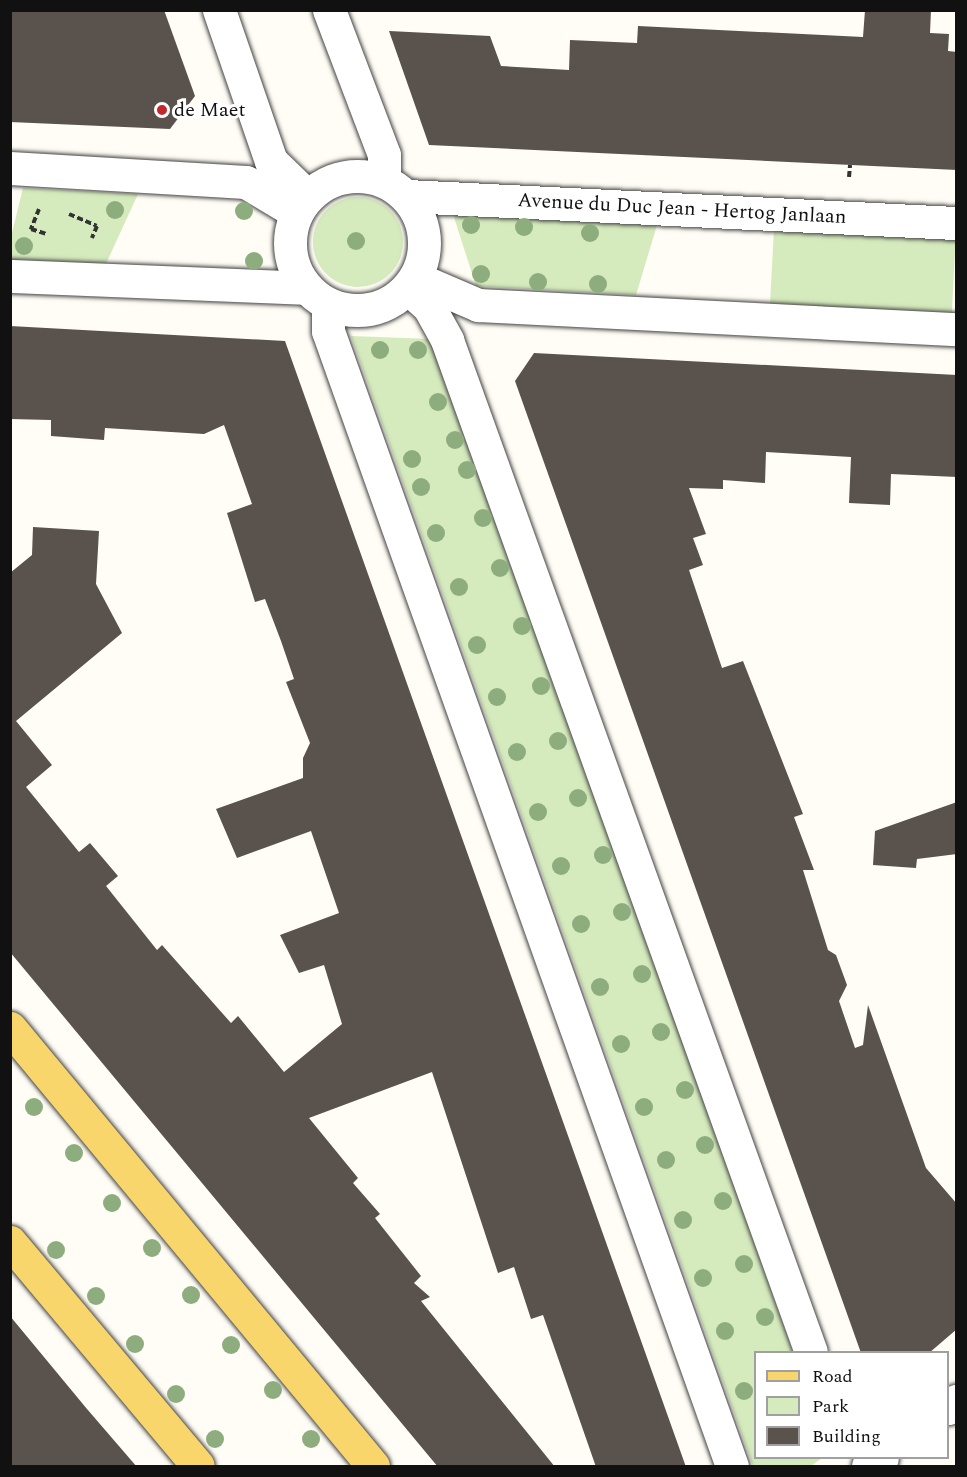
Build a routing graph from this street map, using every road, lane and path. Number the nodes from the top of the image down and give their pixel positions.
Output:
1 (219, 10) edge
2 (329, 10) edge
3 (24, 169) edge
4 (395, 188) junction
5 (41, 203) junction
6 (302, 204) junction
7 (50, 207) dead end
8 (60, 211) dead end
9 (957, 223) edge
10 (53, 237) dead end
11 (10, 276) edge
12 (92, 280) junction
13 (411, 283) junction
14 (317, 296) junction
15 (957, 329) edge
16 (10, 1028) edge
17 (10, 1242) edge
18 (810, 1351) edge
19 (198, 1467) edge
20 (373, 1467) edge
21 (732, 1467) edge

1 - 6 street
2 - 4 street
3 - 5 path
3 - 6 street
4 - 6 street
4 - 9 street, Avenue du Duc Jean - Hertog Janlaan
4 - 13 street
5 - 7 path
5 - 10 path
6 - 14 street
8 - 12 path
11 - 12 street
12 - 14 street
13 - 14 street
13 - 15 street
13 - 18 street
14 - 21 street
16 - 20 main road
17 - 19 main road

